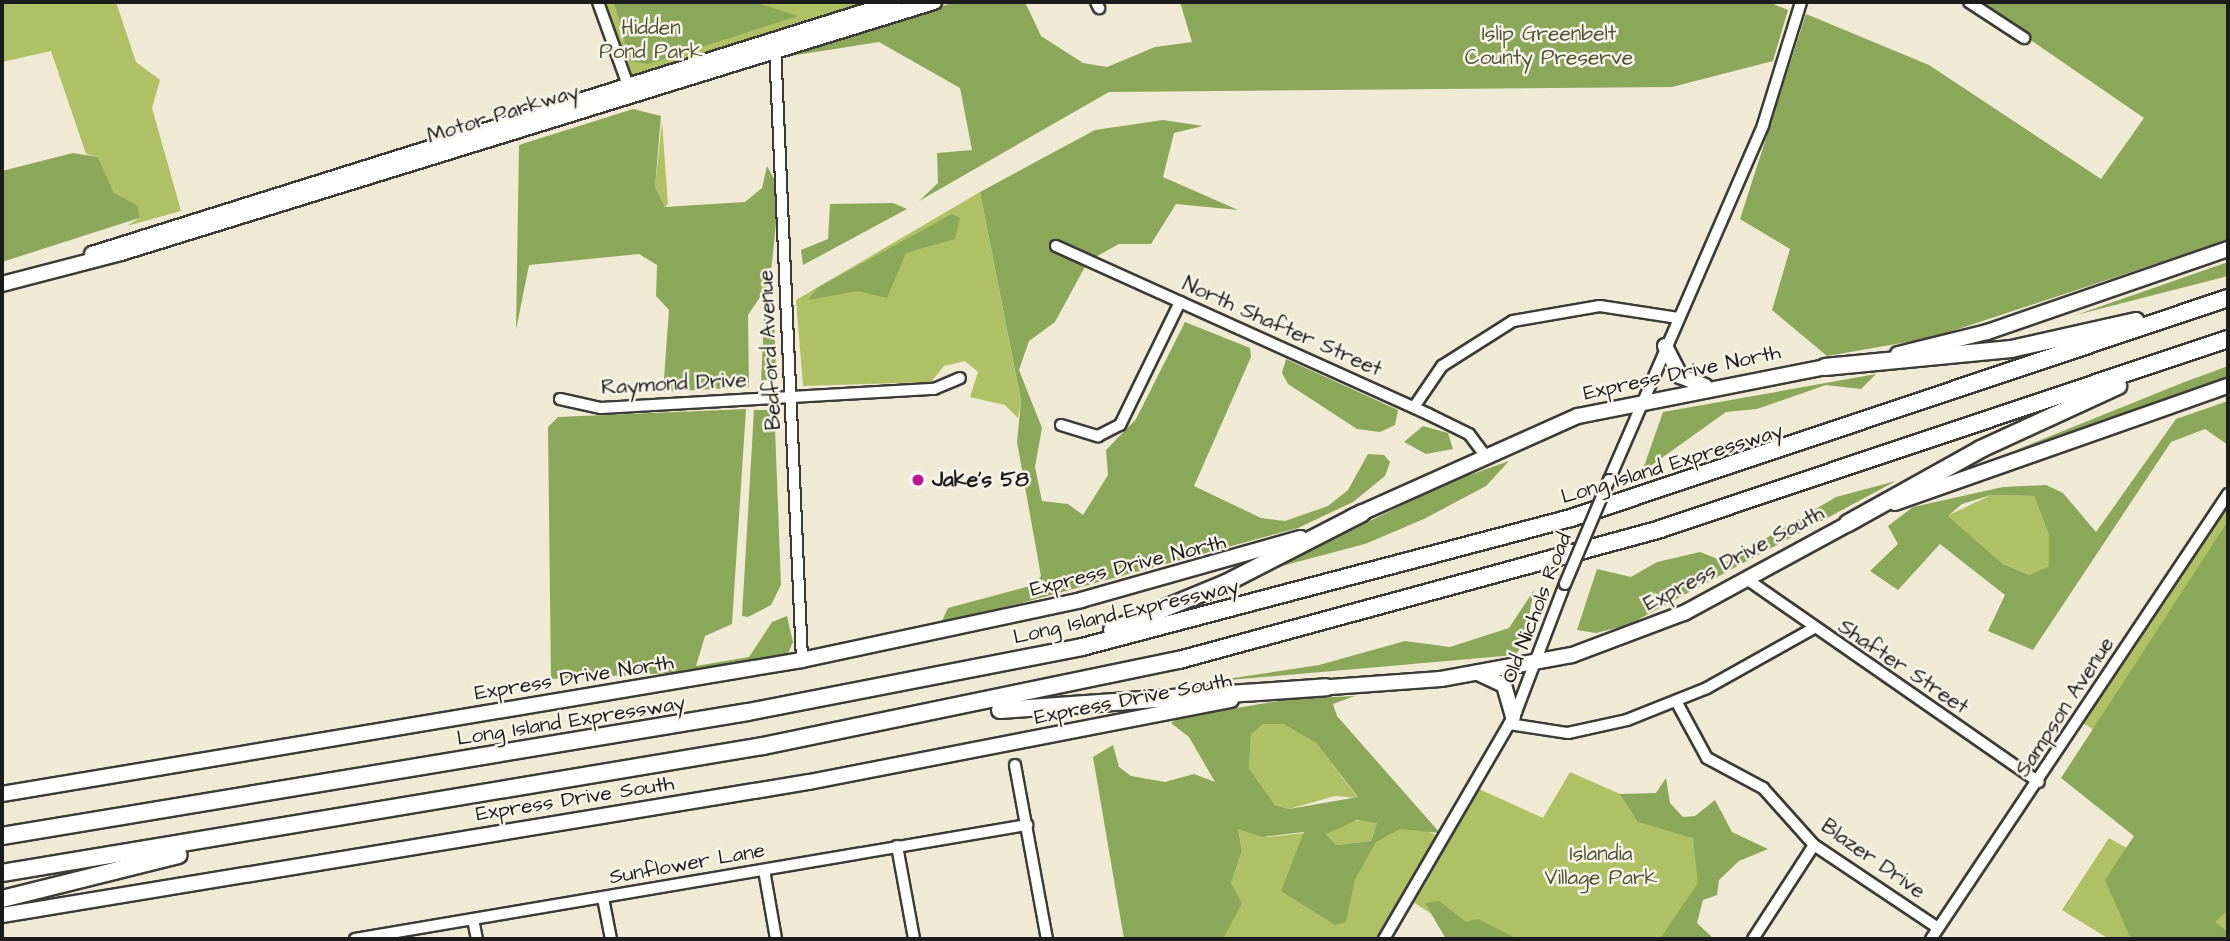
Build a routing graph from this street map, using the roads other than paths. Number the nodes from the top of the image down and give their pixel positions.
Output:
1 (598, 2) edge
2 (895, 2) edge
3 (934, 2) edge
4 (1801, 2) edge
5 (1969, 2) edge
6 (2025, 38) dead end
7 (775, 46) junction
8 (630, 91) junction
9 (1056, 246) dead end
10 (2228, 249) edge
11 (2, 284) edge
12 (2228, 298) edge
13 (1180, 302) junction
14 (2207, 306) junction
15 (1678, 318) junction
16 (2228, 339) edge
17 (1665, 346) junction
18 (2180, 356) junction
19 (1825, 367) junction
20 (960, 378) dead end
21 (1707, 386) junction
22 (2228, 386) edge
23 (792, 397) junction
24 (560, 398) dead end
25 (1643, 399) junction
26 (1414, 407) junction
27 (1061, 425) dead end
28 (1484, 454) junction
29 (2228, 494) edge
30 (1362, 513) junction
31 (1848, 523) junction
32 (1748, 580) junction
33 (1812, 629) junction
34 (1082, 647) junction
35 (802, 660) junction
36 (1536, 664) junction
37 (1479, 674) junction
38 (1326, 687) junction
39 (1676, 701) junction
40 (931, 714) junction
41 (1511, 721) junction
42 (1015, 765) dead end
43 (2039, 782) junction
44 (2, 793) edge
45 (1027, 825) junction
46 (2, 836) edge
47 (228, 837) junction
48 (1814, 845) junction
49 (897, 846) junction
50 (764, 870) junction
51 (2, 873) edge
52 (603, 898) junction
53 (2, 899) edge
54 (2, 915) edge
55 (473, 919) junction
56 (1938, 928) junction
57 (355, 939) edge
58 (477, 939) edge
59 (611, 939) edge
60 (776, 939) edge
61 (914, 939) edge
62 (1047, 939) edge
63 (1384, 939) edge
64 (1753, 939) edge
65 (1931, 939) edge

1 - 8 street
2 - 7 main road, Motor Parkway
3 - 7 main road, Motor Parkway
4 - 15 street, Old Nichols Road
5 - 6 street
7 - 8 main road, Motor Parkway
7 - 23 street, Bedford Avenue
8 - 11 main road, Motor Parkway
9 - 13 street, North Shafter Street
10 - 19 main road, Express Drive North
12 - 14 highway, Long Island Expressway
13 - 26 street, North Shafter Street
13 - 27 street
14 - 19 highway
14 - 34 highway, Long Island Expressway
15 - 17 street, Old Nichols Road
15 - 26 street
16 - 18 highway
17 - 21 main road
17 - 25 street, Old Nichols Road
18 - 31 highway
18 - 40 highway
19 - 21 main road, Express Drive North
20 - 23 street, Raymond Drive
21 - 25 main road, Express Drive North
22 - 31 main road, Express Drive South
23 - 24 street, Raymond Drive
23 - 35 street, Bedford Avenue
25 - 28 main road, Express Drive North
25 - 36 street, Old Nichols Road, bridge
26 - 28 street, North Shafter Street
28 - 30 main road, Express Drive North
29 - 43 street, Sampson Avenue
30 - 34 highway
30 - 35 main road, Express Drive North
31 - 32 main road, Express Drive South
32 - 33 street, Shafter Street
32 - 36 main road, Express Drive South
33 - 39 street
33 - 43 street, Shafter Street
34 - 46 highway, Long Island Expressway
35 - 44 main road, Express Drive North
36 - 37 main road, Express Drive South
36 - 41 street, Old Nichols Road
37 - 38 main road, Express Drive South
37 - 41 main road
38 - 40 highway
38 - 54 main road, Express Drive South
39 - 41 street
39 - 48 street, Blazer Drive
40 - 47 highway
41 - 63 street, Old Nichols Road
42 - 45 street
43 - 56 street, Sampson Avenue
45 - 49 street, Sunflower Lane
45 - 62 street
47 - 51 highway
47 - 53 highway
48 - 56 street, Blazer Drive
48 - 64 street
49 - 50 street, Sunflower Lane
49 - 61 street
50 - 52 street, Sunflower Lane
50 - 60 street
52 - 55 street, Sunflower Lane
52 - 59 street
55 - 57 street, Sunflower Lane
55 - 58 street
56 - 65 street, Sampson Avenue

